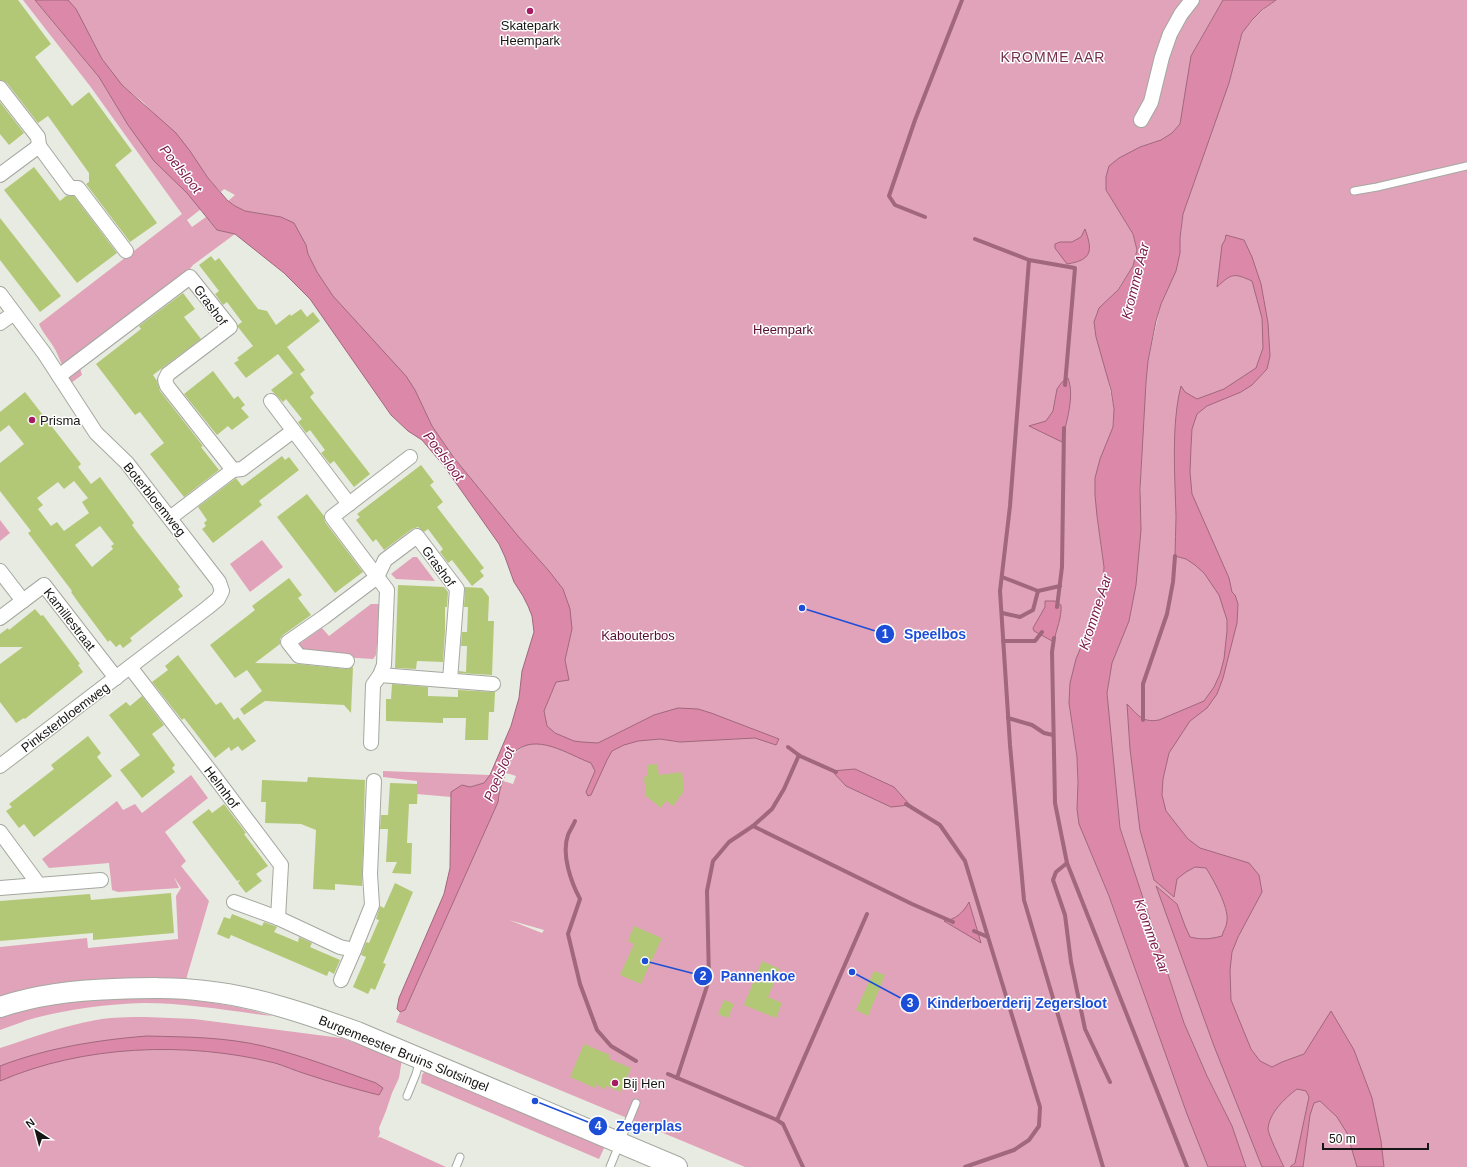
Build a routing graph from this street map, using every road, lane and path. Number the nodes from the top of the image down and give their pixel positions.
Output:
1 (1192, 0) edge
2 (0, 88) edge
3 (1141, 120) dead end
4 (39, 146) junction
5 (1467, 166) edge
6 (0, 175) edge
7 (1354, 191) dead end
8 (126, 251) dead end
9 (0, 294) edge
10 (14, 313) junction
11 (0, 323) edge
12 (59, 376) junction
13 (271, 401) dead end
14 (293, 431) junction
15 (410, 457) dead end
16 (233, 470) junction
17 (349, 504) junction
18 (170, 518) junction
19 (0, 571) edge
20 (376, 577) junction
21 (23, 601) junction
22 (0, 618) edge
23 (347, 661) dead end
24 (130, 667) junction
25 (380, 675) junction
26 (116, 678) junction
27 (450, 680) junction
28 (493, 684) dead end
29 (371, 744) dead end
30 (0, 766) edge
31 (374, 781) dead end
32 (0, 832) edge
33 (100, 880) dead end
34 (40, 885) junction
35 (0, 888) edge
36 (234, 902) dead end
37 (278, 918) junction
38 (354, 950) junction
39 (341, 980) dead end
40 (0, 1007) edge
41 (421, 1058) junction
42 (407, 1096) dead end
43 (636, 1103) dead end
44 (620, 1144) junction
45 (460, 1157) dead end
46 (456, 1167) edge
47 (610, 1167) edge
48 (677, 1167) edge

1 - 3 street
2 - 4 street
4 - 6 street
4 - 8 street
5 - 7 lane
9 - 10 street, Boterbloemweg
10 - 11 street
10 - 12 street, Boterbloemweg
12 - 16 street, Grashof
12 - 18 street, Boterbloemweg
13 - 14 street
14 - 16 street
14 - 17 street
15 - 17 street
16 - 18 street
17 - 20 street
18 - 24 street, Boterbloemweg
19 - 21 street
20 - 23 street, Grashof
20 - 25 street
20 - 27 street, Grashof
21 - 22 street, Kamillestraat
21 - 26 street, Kamillestraat
24 - 26 street, Pinksterbloemweg
24 - 37 street, Helmhof
25 - 27 street
25 - 29 street
26 - 30 street, Pinksterbloemweg
27 - 28 street
31 - 38 street
32 - 34 street
33 - 34 street
34 - 35 street
36 - 37 street
37 - 38 street
38 - 39 street
40 - 41 street, Burgemeester Bruins Slotsingel
41 - 42 lane
41 - 44 street, Burgemeester Bruins Slotsingel
43 - 44 lane
44 - 47 lane
44 - 48 street, Burgemeester Bruins Slotsingel
45 - 46 lane

